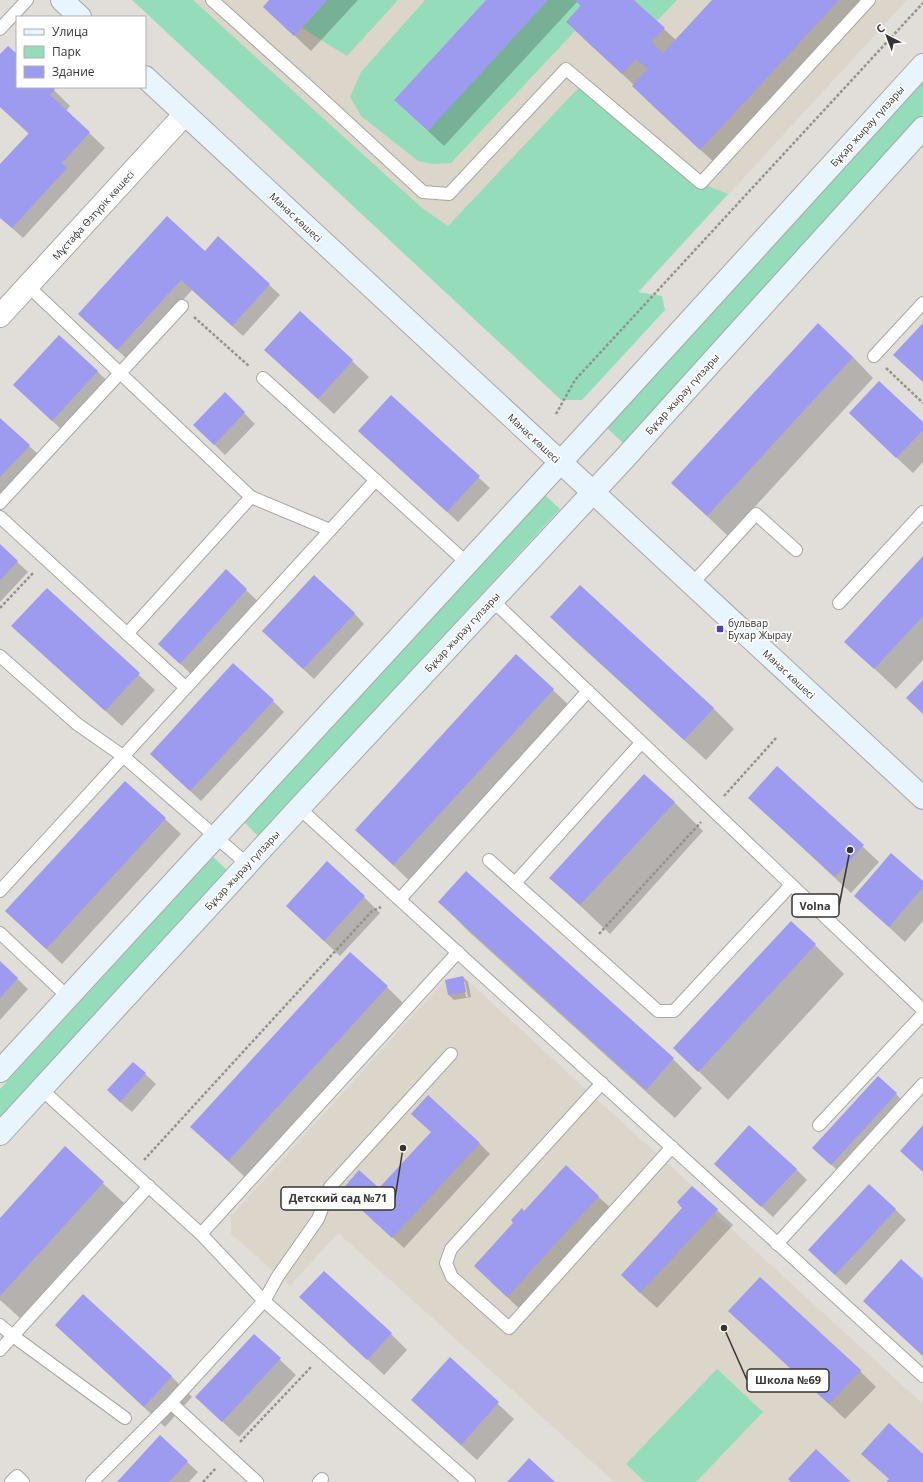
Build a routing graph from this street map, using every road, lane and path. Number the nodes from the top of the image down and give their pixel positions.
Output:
1 (27, 0) edge
2 (62, 0) edge
3 (212, 0) edge
4 (869, 0) edge
5 (923, 3) edge
6 (79, 16) edge
7 (0, 29) edge
8 (923, 65) edge
9 (146, 78) edge
10 (185, 114) junction
11 (923, 128) edge
12 (28, 286) junction
13 (923, 303) edge
14 (182, 306) joint
15 (0, 316) edge
16 (874, 356) joint
17 (120, 373) junction
18 (263, 378) joint
19 (923, 403) edge
20 (556, 414) dead end
21 (560, 462) junction
22 (376, 480) junction
23 (593, 492) junction
24 (250, 497) junction
25 (0, 504) edge
26 (923, 512) edge
27 (0, 518) edge
28 (330, 530) junction
29 (796, 550) dead end
30 (45, 559) junction
31 (467, 563) junction
32 (692, 584) junction
33 (492, 600) junction
34 (839, 603) dead end
35 (0, 608) edge
36 (127, 634) junction
37 (0, 656) edge
38 (185, 687) junction
39 (588, 691) junction
40 (777, 737) dead end
41 (641, 743) junction
42 (123, 756) junction
43 (923, 798) edge
44 (299, 808) junction
45 (712, 810) junction
46 (215, 836) junction
47 (489, 860) dead end
48 (247, 864) junction
49 (515, 883) junction
50 (791, 885) junction
51 (0, 891) edge
52 (400, 899) junction
53 (0, 933) edge
54 (587, 948) junction
55 (458, 952) junction
56 (68, 997) junction
57 (923, 1010) edge
58 (923, 1014) edge
59 (451, 1054) dead end
60 (0, 1070) edge
61 (602, 1083) junction
62 (923, 1084) edge
63 (42, 1089) junction
64 (819, 1125) dead end
65 (0, 1134) edge
66 (672, 1147) junction
67 (133, 1172) junction
68 (149, 1186) junction
69 (201, 1234) junction
70 (777, 1244) junction
71 (264, 1301) junction
72 (0, 1325) edge
73 (13, 1336) junction
74 (0, 1350) edge
75 (323, 1354) junction
76 (923, 1376) edge
77 (171, 1402) junction
78 (125, 1418) dead end
79 (228, 1455) junction
80 (11, 1482) edge
81 (24, 1482) edge
82 (92, 1482) edge
83 (203, 1482) edge
84 (257, 1482) edge
85 (469, 1482) edge

1 - 7 lane
2 - 6 street
3 - 4 lane
5 - 20 path
8 - 21 street, Бұқар жырау гүлзары
9 - 10 street, Манас көшесі
10 - 12 street, Мұстафа Өзтүрік көшесі
10 - 21 street, Манас көшесі
11 - 23 street, Бұқар жырау гүлзары
12 - 15 street, Мұстафа Өзтүрік көшесі
12 - 17 lane
13 - 16 lane
14 - 17 lane
14 - 18 path
16 - 19 path
17 - 24 lane
17 - 25 lane
18 - 22 lane
21 - 23 street, Манас көшесі
21 - 31 street, Бұқар жырау гүлзары
22 - 28 lane
22 - 31 lane
23 - 32 street, Манас көшесі
23 - 33 street, Бұқар жырау гүлзары
24 - 28 lane
24 - 36 lane
26 - 34 lane
27 - 30 lane
28 - 38 lane
29 - 32 lane
30 - 35 path
30 - 36 lane
31 - 46 street, Бұқар жырау гүлзары
32 - 43 street, Манас көшесі
33 - 39 lane
33 - 44 street, Бұқар жырау гүлзары
36 - 38 lane
37 - 42 lane
38 - 42 lane
39 - 41 lane
39 - 52 lane
40 - 45 path
41 - 45 lane
41 - 49 lane
42 - 46 lane
42 - 51 lane
44 - 48 street, Бұқар жырау гүлзары
44 - 52 lane
45 - 50 lane
45 - 54 path
46 - 48 lane
46 - 56 street, Бұқар жырау гүлзары
47 - 49 lane
48 - 63 street, Бұқар жырау гүлзары
49 - 54 lane
50 - 54 lane
50 - 57 lane
52 - 55 lane
52 - 67 path
53 - 56 lane
55 - 61 lane
55 - 69 lane
56 - 60 street, Бұқар жырау гүлзары
58 - 64 lane
59 - 71 lane
61 - 66 lane
61 - 66 lane
62 - 70 lane
63 - 65 street, Бұқар жырау гүлзары
63 - 67 lane
66 - 70 lane
67 - 68 lane
68 - 69 lane
68 - 73 lane
69 - 71 lane
70 - 76 lane
71 - 75 lane
71 - 77 lane
72 - 73 lane
73 - 74 lane
73 - 78 lane
75 - 79 path
75 - 85 lane
77 - 79 lane
77 - 82 lane
79 - 83 path
79 - 84 lane
80 - 81 lane

